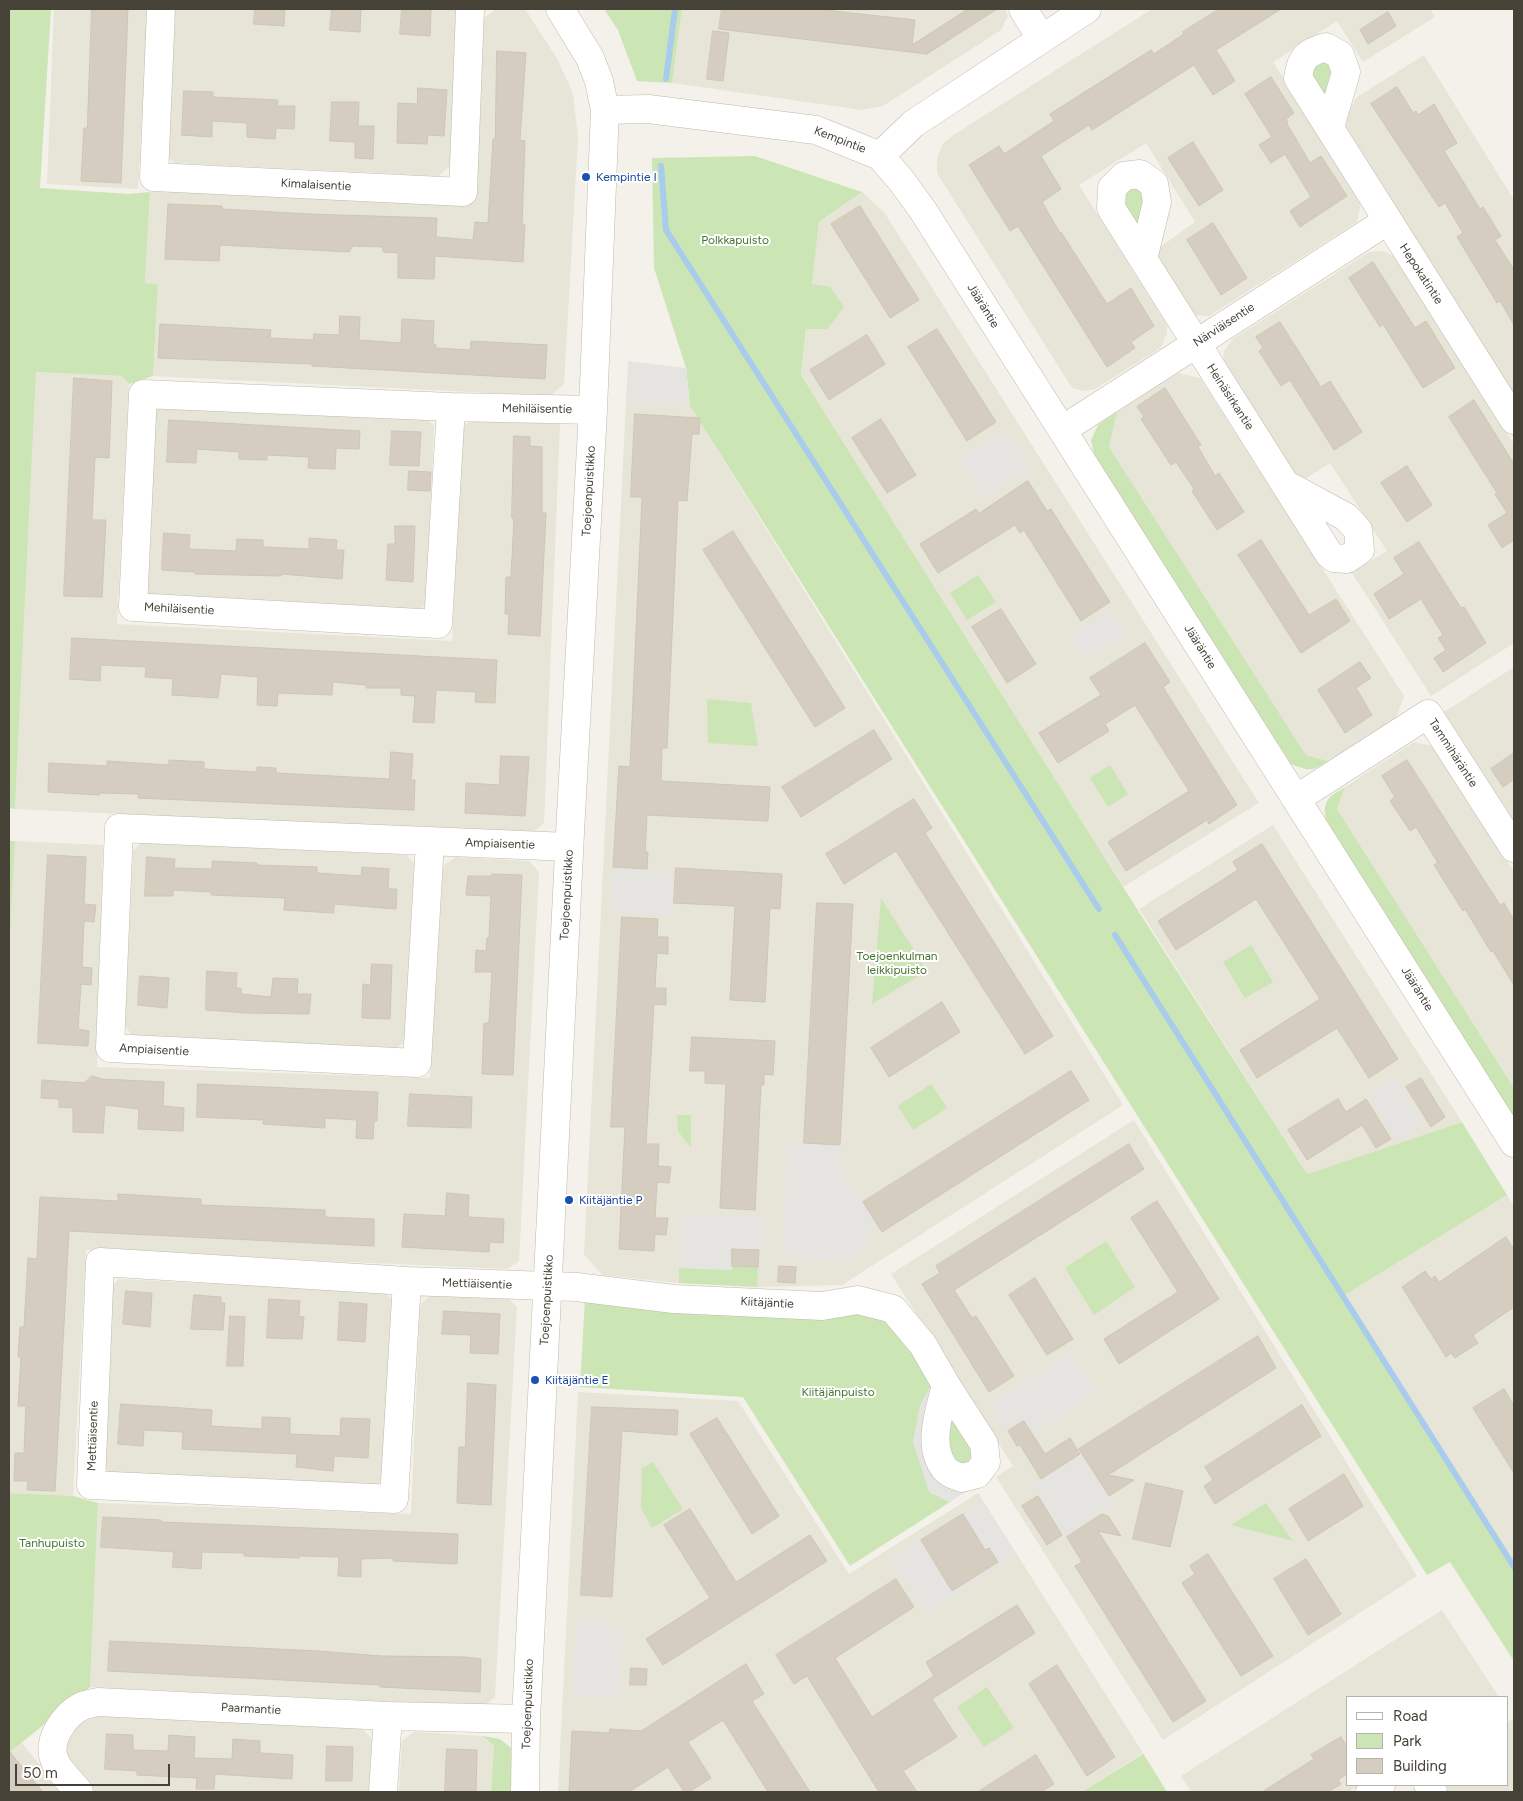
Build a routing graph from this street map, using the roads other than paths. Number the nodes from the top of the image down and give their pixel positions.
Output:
1 (161, 9) edge
2 (470, 9) edge
3 (560, 9) edge
4 (1023, 9) edge
5 (1087, 9) edge
6 (1041, 38) junction
7 (605, 110) junction
8 (1330, 127) dead end
9 (880, 156) junction
10 (1387, 221) junction
11 (1143, 259) dead end
12 (1195, 344) junction
13 (450, 408) junction
14 (594, 410) junction
15 (1514, 420) edge
16 (1062, 430) junction
17 (1286, 484) dead end
18 (1296, 799) junction
19 (430, 842) junction
20 (570, 847) junction
21 (1514, 848) edge
22 (1514, 1143) edge
23 (407, 1281) junction
24 (547, 1287) junction
25 (946, 1385) dead end
26 (388, 1716) junction
27 (526, 1719) junction
28 (79, 1792) edge
29 (384, 1792) edge
30 (526, 1792) edge

1 - 2 street, Kimalaisentie
3 - 7 street, Toejoenpuistikko
4 - 6 street
5 - 6 street, Kempintie
6 - 9 street, Kempintie
7 - 9 street, Kempintie
7 - 14 street, Toejoenpuistikko
8 - 10 street, Hepokatintie
9 - 16 street, Jääräntie
10 - 12 street, Närviäisentie
10 - 15 street, Hepokatintie
11 - 12 street, Heinäsirkantie
12 - 16 street, Närviäisentie
12 - 17 street, Heinäsirkantie
13 - 13 street, Mehiläisentie
13 - 14 street, Mehiläisentie
14 - 20 street, Toejoenpuistikko
16 - 18 street, Jääräntie
18 - 21 street, Tammihäräntie
18 - 22 street, Jääräntie
19 - 19 street, Ampiaisentie
19 - 20 street, Ampiaisentie
20 - 24 street, Toejoenpuistikko
23 - 23 street, Mettiäisentie
23 - 24 street, Mettiäisentie
24 - 25 street, Kiitäjäntie
24 - 27 street, Toejoenpuistikko
26 - 27 street, Paarmantie
26 - 28 street, Paarmantie
26 - 29 street
27 - 30 street, Toejoenpuistikko

